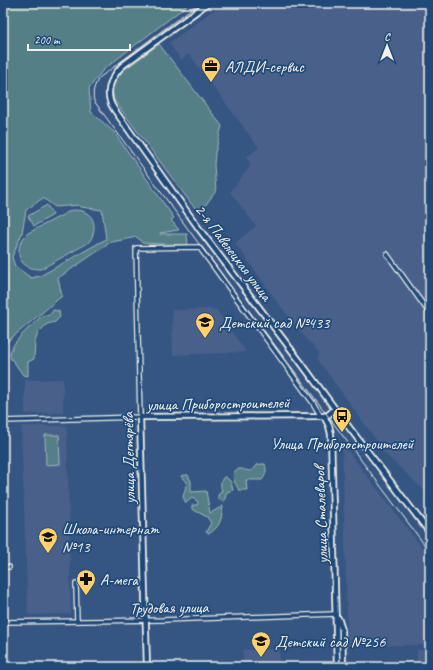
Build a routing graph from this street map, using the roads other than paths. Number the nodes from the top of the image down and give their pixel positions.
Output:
1 (208, 3) edge
2 (387, 254) dead end
3 (430, 314) edge
4 (335, 409) junction
5 (322, 415) junction
6 (140, 417) junction
7 (3, 421) edge
8 (430, 533) edge
9 (3, 567) edge
10 (9, 567) dead end
11 (76, 584) dead end
12 (336, 614) junction
13 (145, 620) junction
14 (77, 621) junction
15 (3, 622) edge
16 (146, 667) edge
17 (338, 667) edge
18 (343, 667) edge

1 - 4 street, 2-я Павелецкая улица
2 - 3 street
4 - 5 street
4 - 8 street, 2-я Павелецкая улица
5 - 6 street, улица Приборостроителей
5 - 6 street, улица Дегтярёва
5 - 12 street, улица Сталеваров
6 - 7 street, улица Приборостроителей
6 - 13 street, улица Дегтярёва
9 - 10 street
11 - 14 street
12 - 13 street, Трудовая улица
12 - 17 street, улица Сталеваров
12 - 18 street, улица Сталеваров
13 - 14 street, Трудовая улица
13 - 16 street, улица Дегтярёва
14 - 15 street, Трудовая улица

